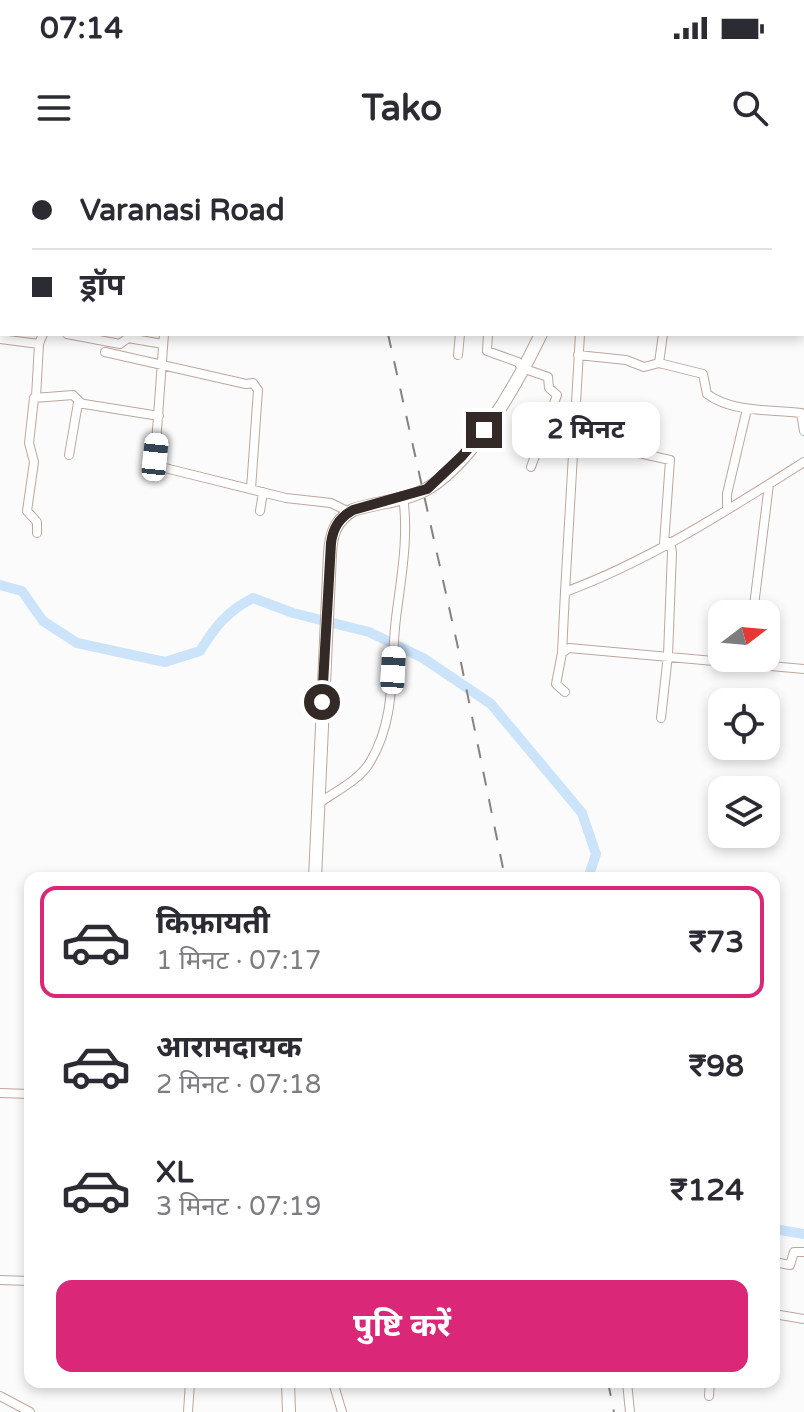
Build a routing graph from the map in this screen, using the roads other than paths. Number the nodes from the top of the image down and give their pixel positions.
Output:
1 (42, 336) edge
2 (78, 336) edge
3 (460, 336) edge
4 (488, 336) edge
5 (540, 336) edge
6 (580, 336) edge
7 (663, 336) edge
8 (0, 339) edge
9 (164, 339) edge
10 (39, 344) junction
11 (105, 352) dead end
12 (458, 355) dead end
13 (578, 355) junction
14 (659, 363) junction
15 (162, 367) junction
16 (524, 370) junction
17 (36, 397) junction
18 (80, 402) junction
19 (747, 409) junction
20 (159, 416) junction
21 (804, 431) edge
22 (630, 451) dead end
23 (69, 455) dead end
24 (804, 462) edge
25 (531, 467) dead end
26 (769, 484) junction
27 (251, 489) junction
28 (263, 492) junction
29 (403, 496) junction
30 (727, 510) junction
31 (260, 511) dead end
32 (349, 512) junction
33 (37, 533) dead end
34 (667, 543) junction
35 (565, 592) junction
36 (755, 600) edge
37 (562, 653) junction
38 (668, 655) junction
39 (708, 658) edge
40 (780, 666) edge
41 (804, 669) edge
42 (565, 692) dead end
43 (661, 718) dead end
44 (318, 804) junction
45 (315, 872) edge
46 (0, 1093) edge
47 (24, 1094) edge
48 (804, 1252) edge
49 (780, 1263) edge
50 (0, 1280) edge
51 (24, 1281) edge
52 (780, 1315) edge
53 (804, 1319) edge
54 (190, 1388) edge
55 (288, 1388) edge
56 (335, 1388) edge
57 (628, 1388) edge
58 (710, 1388) edge
59 (0, 1396) edge
60 (709, 1396) dead end
61 (30, 1412) edge
62 (188, 1412) edge
63 (289, 1412) edge
64 (342, 1412) edge
65 (630, 1412) edge

1 - 10 street
2 - 9 street
3 - 12 street
4 - 16 street
5 - 16 highway
6 - 13 street
7 - 14 street
8 - 10 street
9 - 15 street
10 - 17 street
11 - 15 street
13 - 14 street
13 - 35 street
14 - 19 street
15 - 20 street
15 - 27 street
16 - 25 street
16 - 29 highway
17 - 18 street
17 - 33 street
18 - 20 street
18 - 23 street
19 - 21 street
19 - 30 street
20 - 27 street
22 - 34 street
24 - 26 street
26 - 30 street
26 - 36 street
27 - 28 street
28 - 31 street
28 - 32 street
29 - 32 highway
29 - 44 street
30 - 34 street
32 - 44 highway
34 - 35 street
34 - 38 street
35 - 37 street
37 - 38 street
37 - 42 street
38 - 39 street
38 - 43 street
40 - 41 street
44 - 45 highway
46 - 47 street
48 - 49 street
50 - 51 street
52 - 53 street
54 - 62 street
55 - 63 highway
56 - 64 street
57 - 65 street
58 - 60 street
59 - 61 street

